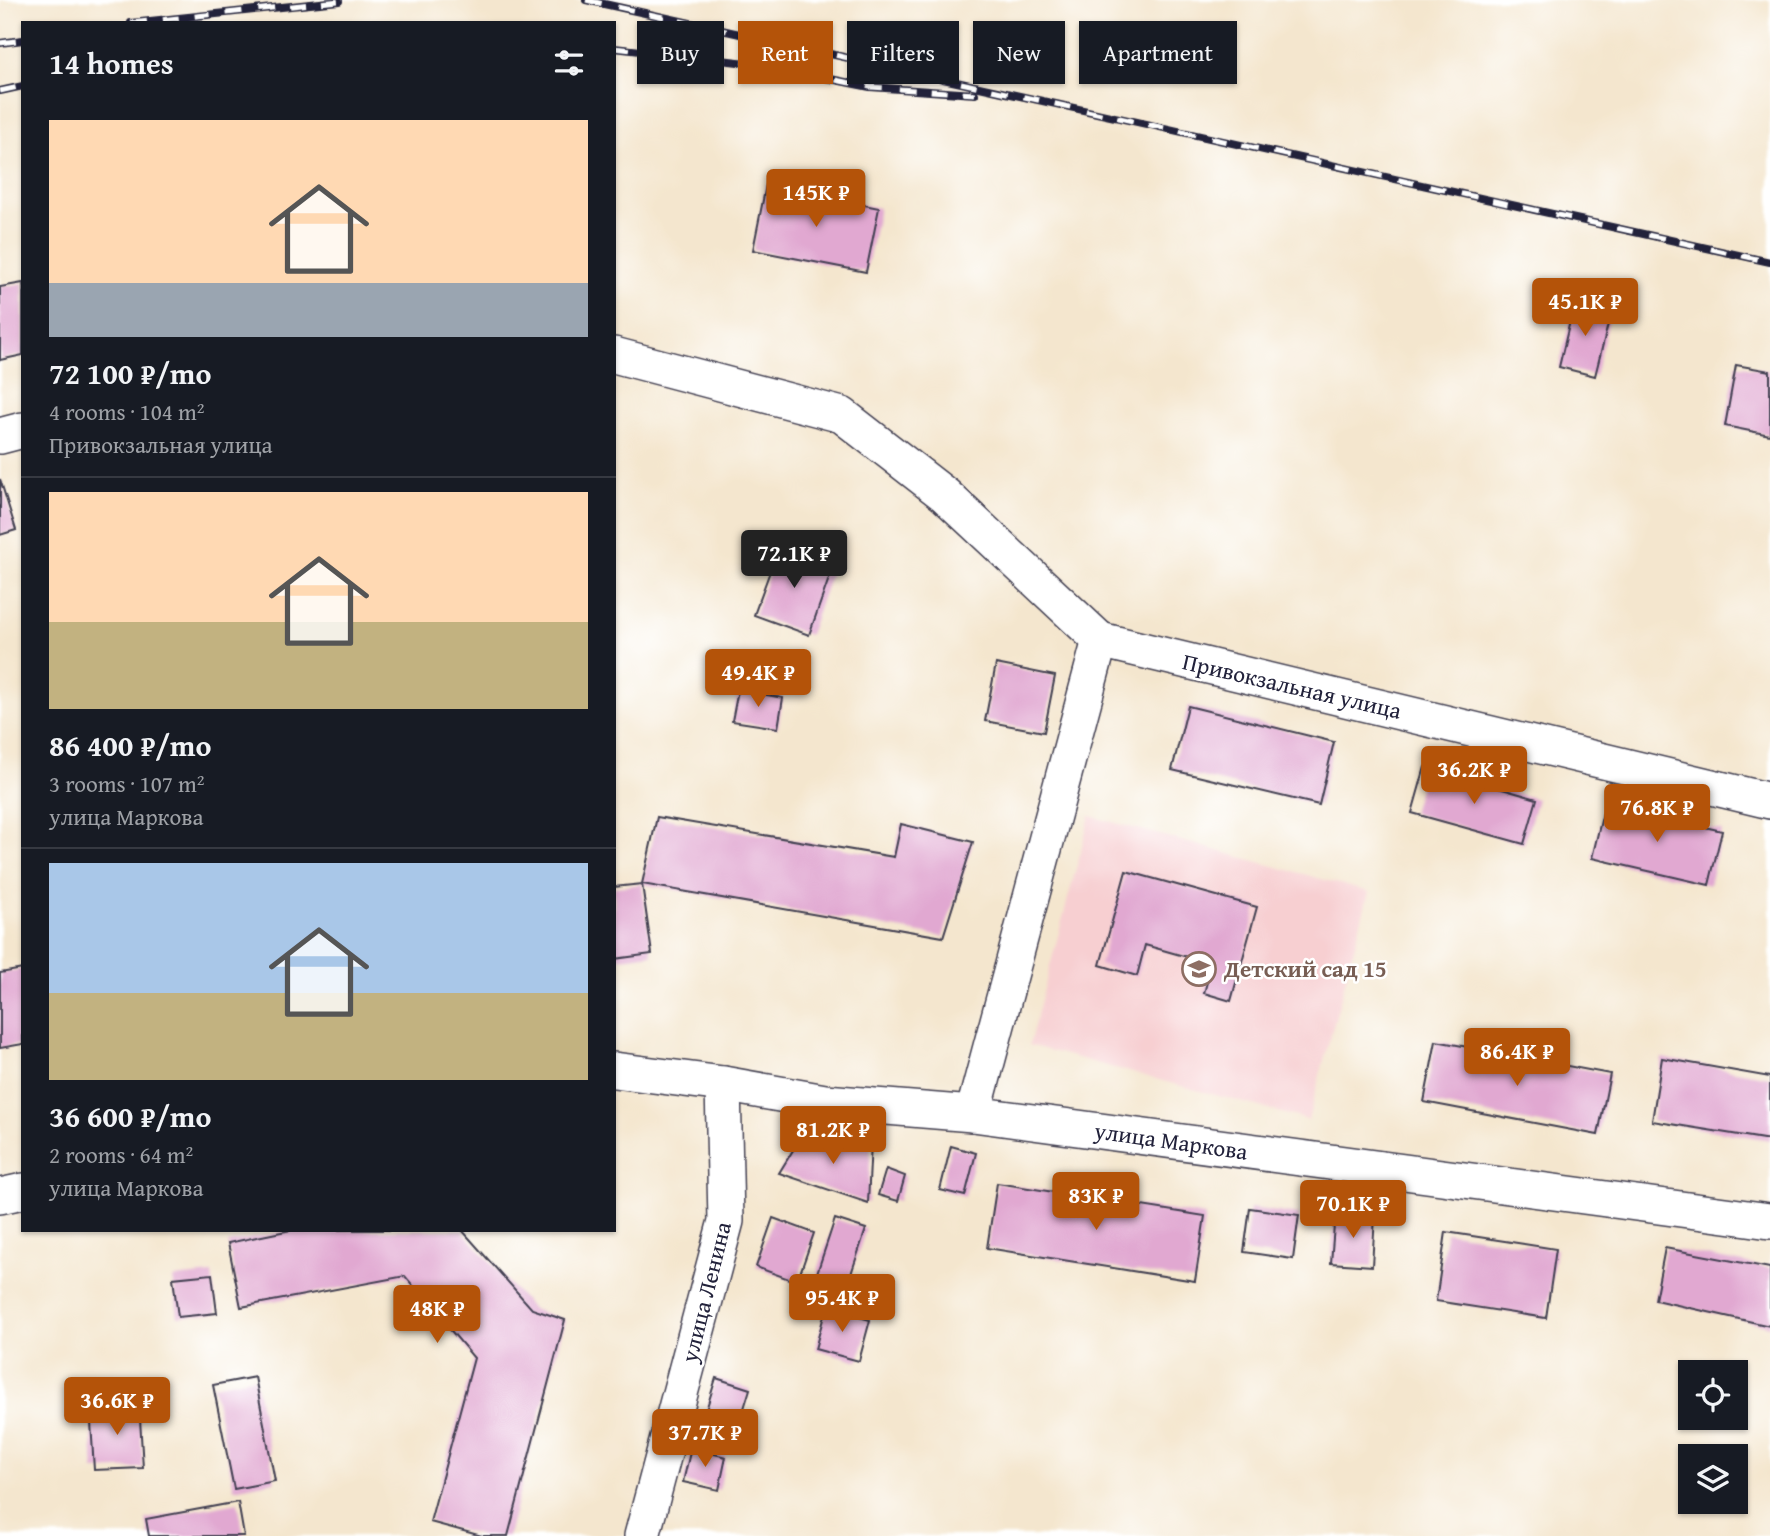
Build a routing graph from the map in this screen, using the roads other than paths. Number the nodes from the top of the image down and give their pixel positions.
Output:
1 (616, 356) edge
2 (21, 431) edge
3 (0, 436) edge
4 (1100, 640) junction
5 (1770, 801) edge
6 (616, 1070) edge
7 (723, 1084) junction
8 (973, 1114) junction
9 (21, 1191) edge
10 (0, 1196) edge
11 (1770, 1221) edge
12 (642, 1536) edge

1 - 4 street, Привокзальная улица
2 - 3 street
4 - 5 street, Привокзальная улица
4 - 8 street
6 - 7 street, улица Маркова
7 - 8 street, улица Маркова
7 - 12 street, улица Ленина
8 - 11 street, улица Маркова
9 - 10 street

